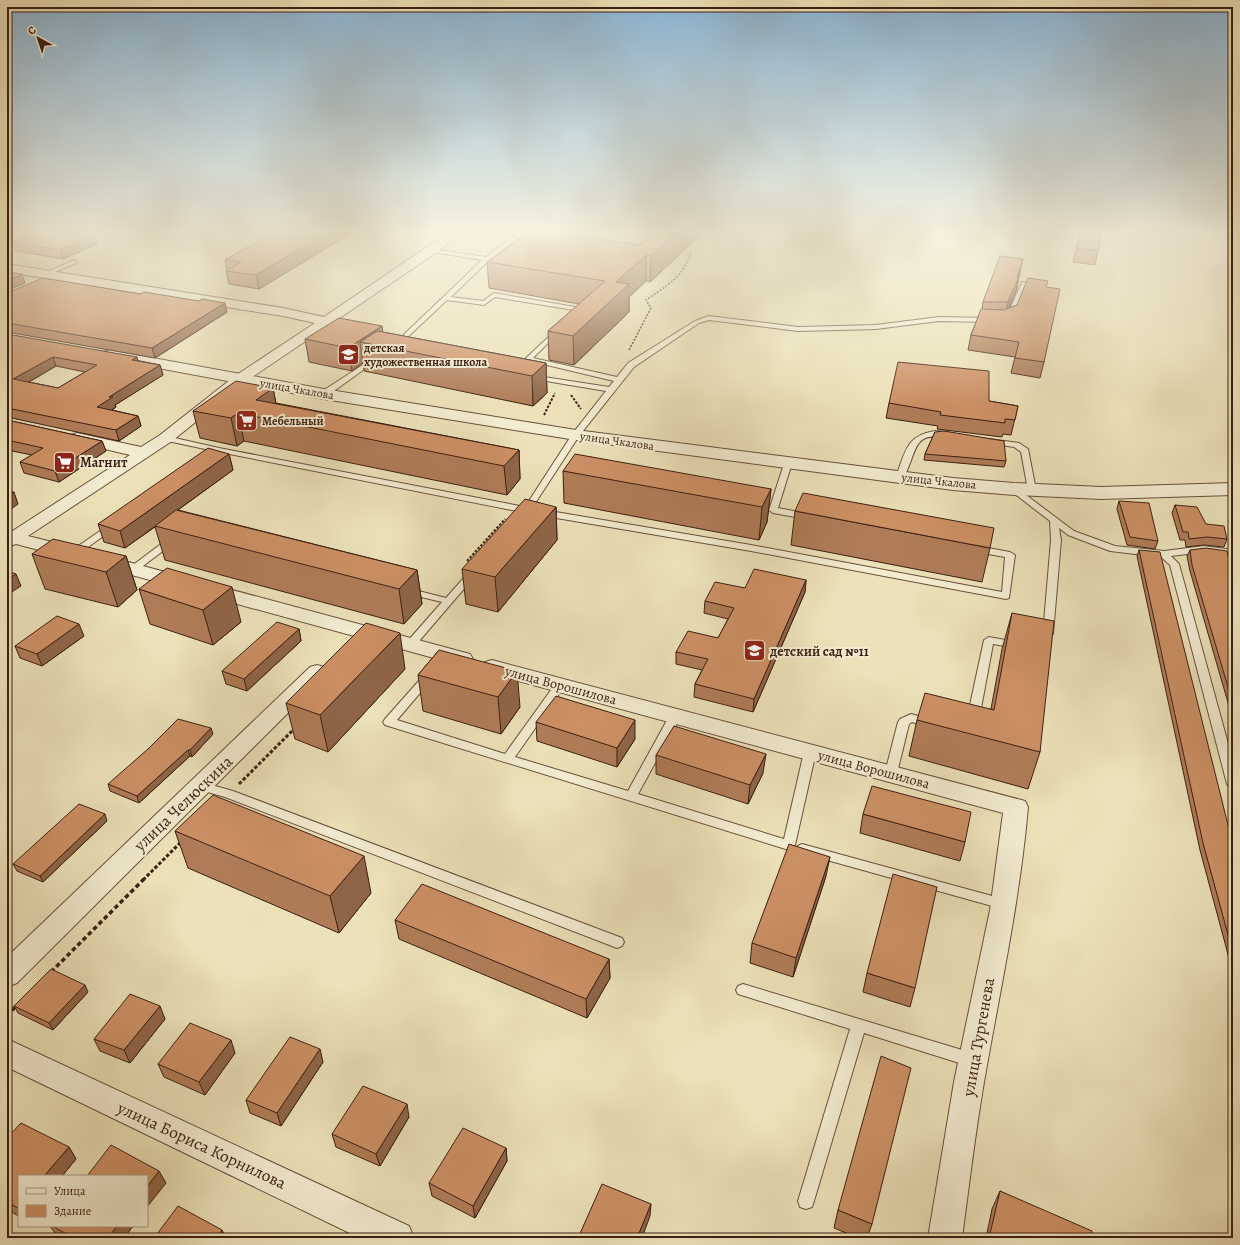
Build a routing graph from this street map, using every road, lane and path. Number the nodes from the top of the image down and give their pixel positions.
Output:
1 (132, 288) edge
2 (375, 288) edge
3 (457, 288) edge
4 (663, 288) edge
5 (1022, 288) edge
6 (447, 298) junction
7 (568, 320) edge
8 (325, 321) junction
9 (562, 326) edge
10 (391, 348) edge
11 (93, 352) edge
12 (380, 356) edge
13 (524, 375) edge
14 (240, 379) junction
15 (615, 379) junction
16 (562, 382) junction
17 (611, 390) junction
18 (324, 394) junction
19 (588, 419) junction
20 (553, 431) junction
21 (60, 435) edge
22 (576, 435) junction
23 (958, 436) edge
24 (166, 438) junction
25 (981, 439) edge
26 (219, 450) junction
27 (144, 453) junction
28 (206, 459) edge
29 (788, 463) junction
30 (900, 477) junction
31 (1014, 489) junction
32 (1233, 489) edge
33 (1032, 490) junction
34 (527, 510) junction
35 (819, 519) edge
36 (1054, 521) junction
37 (118, 522) edge
38 (183, 533) edge
39 (9, 539) edge
40 (972, 548) edge
41 (74, 553) junction
42 (1233, 553) edge
43 (1164, 554) junction
44 (477, 567) edge
45 (132, 570) junction
46 (396, 588) edge
47 (448, 601) junction
48 (359, 631) junction
49 (1047, 643) edge
50 (410, 645) junction
51 (1025, 647) edge
52 (448, 655) junction
53 (560, 685) junction
54 (675, 716) junction
55 (300, 722) edge
56 (941, 726) edge
57 (972, 726) edge
58 (810, 752) junction
59 (508, 758) junction
60 (891, 774) junction
61 (1233, 784) edge
62 (201, 786) junction
63 (229, 794) junction
64 (631, 796) junction
65 (1014, 837) joint
66 (184, 839) edge
67 (789, 845) junction
68 (1003, 904) junction
69 (617, 942) dead end
70 (7, 975) edge
71 (46, 977) edge
72 (743, 990) dead end
73 (18, 1005) edge
74 (7, 1016) edge
75 (859, 1025) junction
76 (7, 1052) edge
77 (974, 1060) junction
78 (806, 1201) dead end
79 (397, 1238) edge
80 (945, 1238) edge

1 - 8 street
2 - 8 street
3 - 6 lane
4 - 15 path
5 - 15 lane
6 - 7 lane
6 - 10 lane
8 - 14 street
9 - 15 lane
11 - 14 street, улица Чкалова
12 - 18 lane
13 - 16 lane
14 - 18 street, улица Чкалова
14 - 24 street
15 - 17 lane
16 - 17 lane
16 - 19 path
16 - 20 path
17 - 19 lane
18 - 20 street, улица Чкалова
19 - 22 lane
20 - 22 street, улица Чкалова
21 - 27 street
22 - 29 street, улица Чкалова
22 - 34 lane
23 - 30 lane
24 - 26 lane
24 - 27 street
25 - 33 lane
26 - 28 lane
26 - 34 lane
27 - 39 street
29 - 30 street, улица Чкалова
29 - 35 lane
30 - 31 street, улица Чкалова
31 - 33 street, улица Чкалова
31 - 36 lane
32 - 33 street, улица Чкалова
34 - 40 lane
36 - 43 lane
36 - 49 lane
37 - 41 lane
38 - 45 lane
39 - 41 street, улица Ворошилова
41 - 45 street, улица Ворошилова
42 - 43 lane
43 - 61 lane
44 - 47 lane
45 - 48 street, улица Ворошилова
46 - 47 lane
47 - 50 lane
48 - 50 street, улица Ворошилова
48 - 62 street, улица Челюскина
50 - 52 street, улица Ворошилова
51 - 57 lane
52 - 53 street, улица Ворошилова
52 - 59 lane
53 - 54 street, улица Ворошилова
53 - 59 lane
54 - 58 street, улица Ворошилова
54 - 64 lane
55 - 63 path
56 - 60 lane
58 - 60 street, улица Ворошилова
58 - 67 lane
59 - 64 lane
60 - 65 street, улица Ворошилова
62 - 63 lane
62 - 70 street, улица Челюскина
63 - 69 lane
64 - 67 lane
65 - 68 street, улица Тургенева
66 - 71 path
67 - 68 lane
68 - 77 street, улица Тургенева
72 - 75 lane
73 - 74 path
75 - 77 lane
75 - 78 lane
76 - 79 street, улица Бориса Корнилова
77 - 80 street, улица Тургенева

